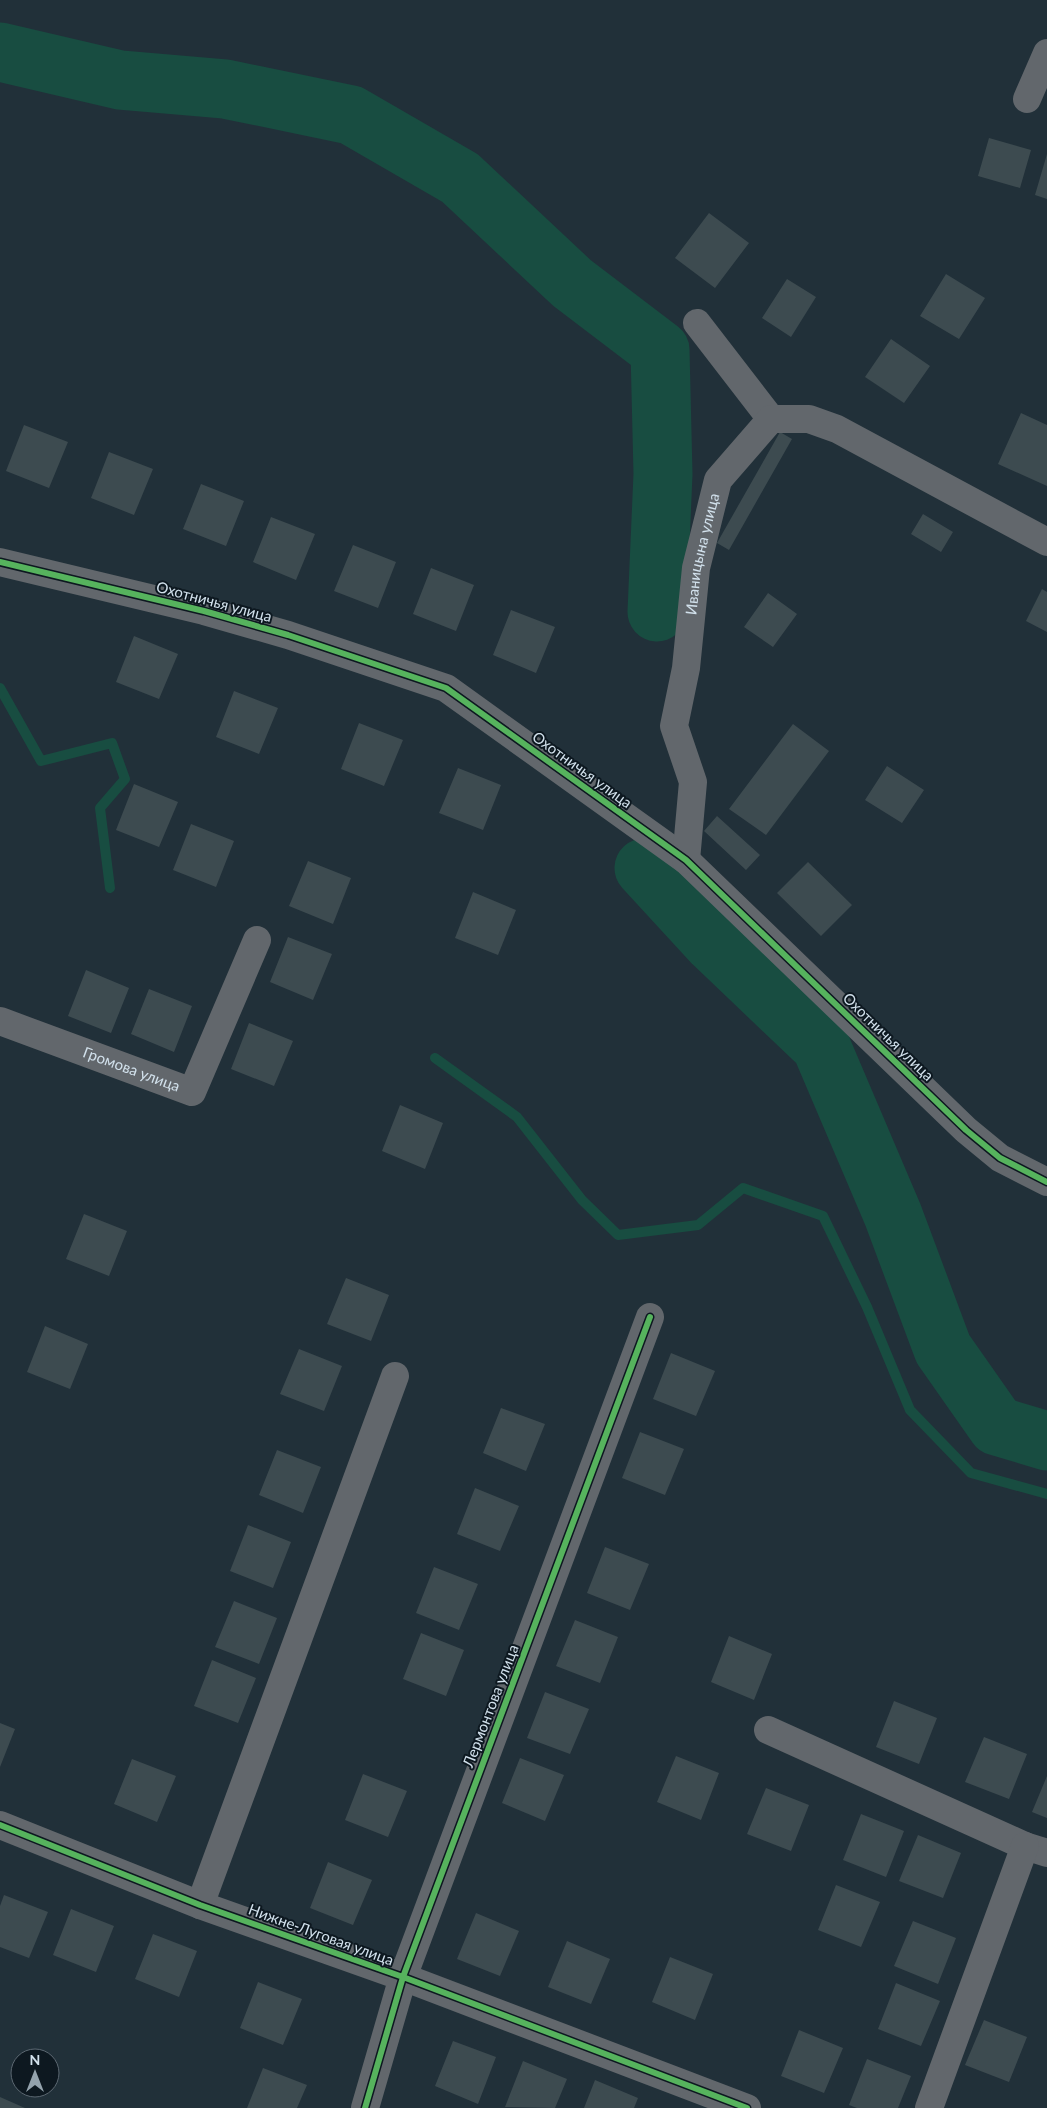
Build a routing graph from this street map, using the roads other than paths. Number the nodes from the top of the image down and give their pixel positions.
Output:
1 (1047, 53) edge
2 (1027, 99) dead end
3 (697, 323) dead end
4 (771, 419) junction
5 (1047, 542) edge
6 (0, 562) edge
7 (686, 860) junction
8 (257, 940) dead end
9 (0, 1021) edge
10 (1047, 1182) edge
11 (650, 1317) dead end
12 (395, 1376) dead end
13 (768, 1730) dead end
14 (0, 1825) edge
15 (1036, 1850) edge
16 (200, 1905) junction
17 (403, 1977) junction
18 (366, 2108) edge
19 (748, 2108) edge
20 (929, 2108) edge

1 - 2 street
3 - 4 street
4 - 5 street
4 - 7 street, Иваницына улица
6 - 7 street, Охотничья улица
7 - 10 street, Охотничья улица
8 - 9 street, Громова улица
11 - 17 street, Лермонтова улица
12 - 16 street
13 - 15 street
14 - 16 street, Нижне-Луговая улица
15 - 20 street
16 - 17 street, Нижне-Луговая улица
17 - 18 street, Лермонтова улица
17 - 19 street, Нижне-Луговая улица

